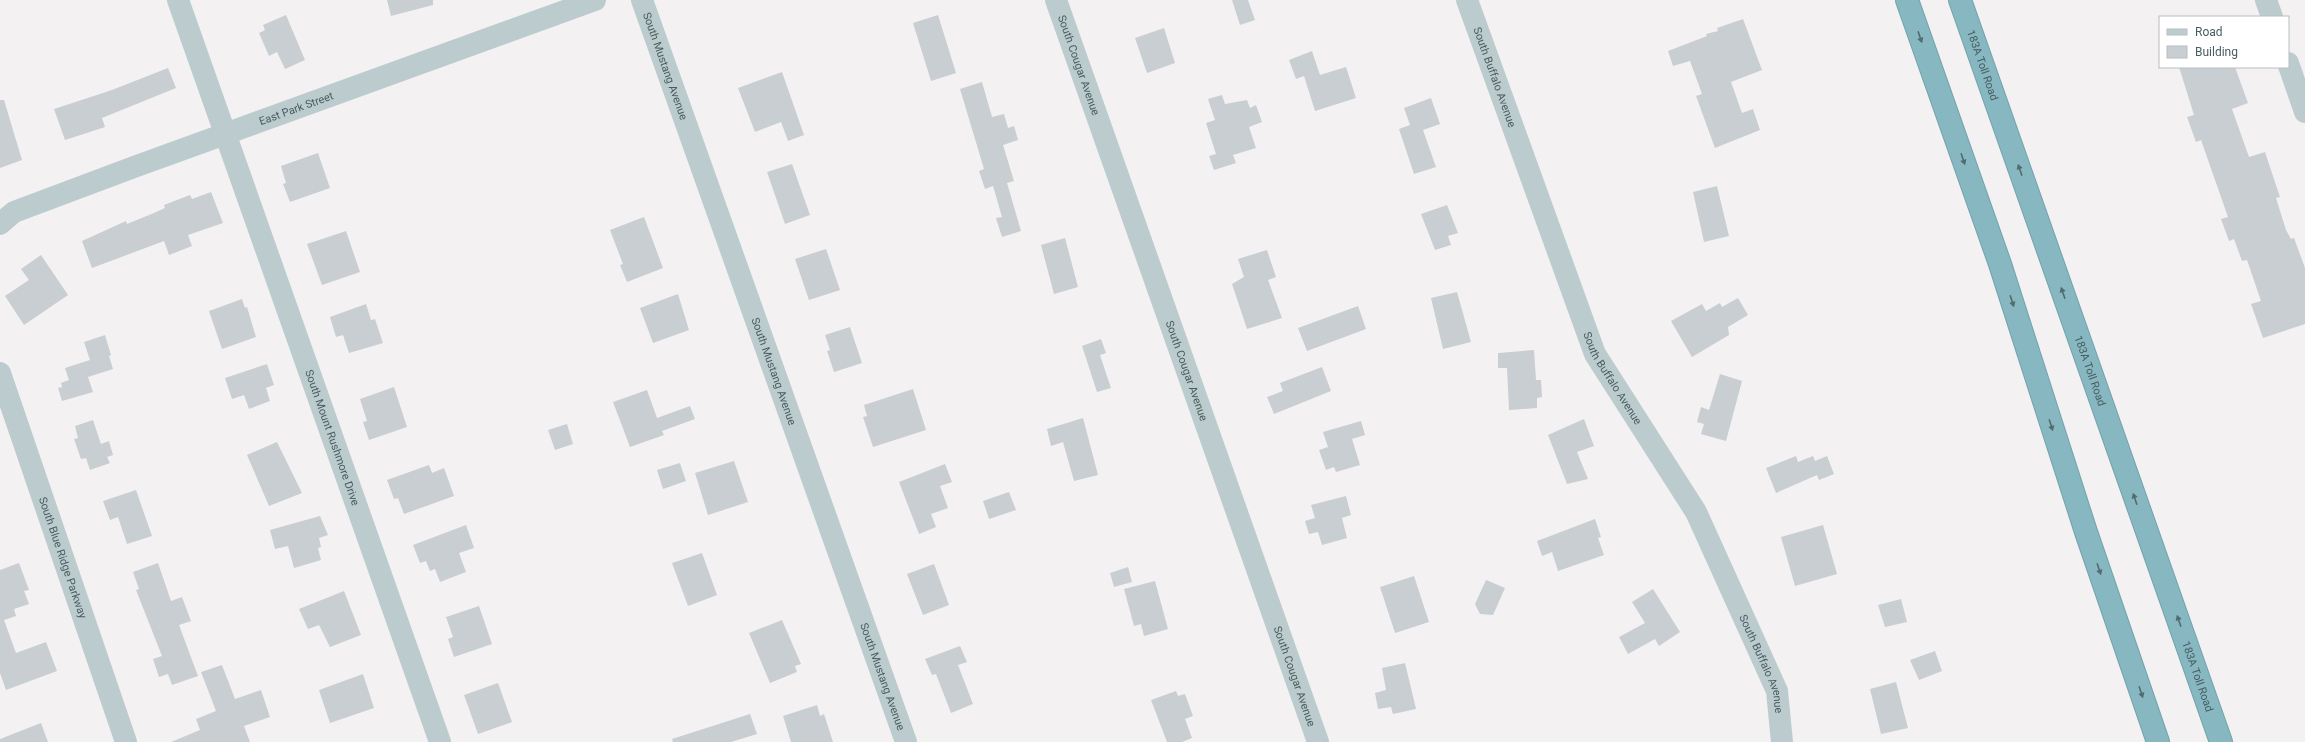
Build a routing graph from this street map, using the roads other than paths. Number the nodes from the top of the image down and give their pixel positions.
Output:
1 (178, 0) edge
2 (596, 0) edge
3 (642, 0) edge
4 (1056, 0) edge
5 (1467, 0) edge
6 (1907, 0) edge
7 (1960, 0) edge
8 (2266, 0) edge
9 (2272, 16) edge
10 (2289, 66) edge
11 (2305, 112) edge
12 (225, 134) junction
13 (0, 224) edge
14 (0, 373) edge
15 (126, 742) edge
16 (440, 742) edge
17 (906, 742) edge
18 (1318, 742) edge
19 (1782, 742) edge
20 (2158, 742) edge
21 (2221, 742) edge

1 - 12 street, South Mount Rushmore Drive
2 - 12 street, East Park Street
3 - 17 street, South Mustang Avenue
4 - 18 street, South Cougar Avenue
5 - 19 street, South Buffalo Avenue
6 -> 20 highway
21 -> 7 highway, 183A Toll Road
8 - 9 street
10 - 11 street
12 - 13 street, East Park Street
12 - 16 street, South Mount Rushmore Drive
14 - 15 street, South Blue Ridge Parkway

